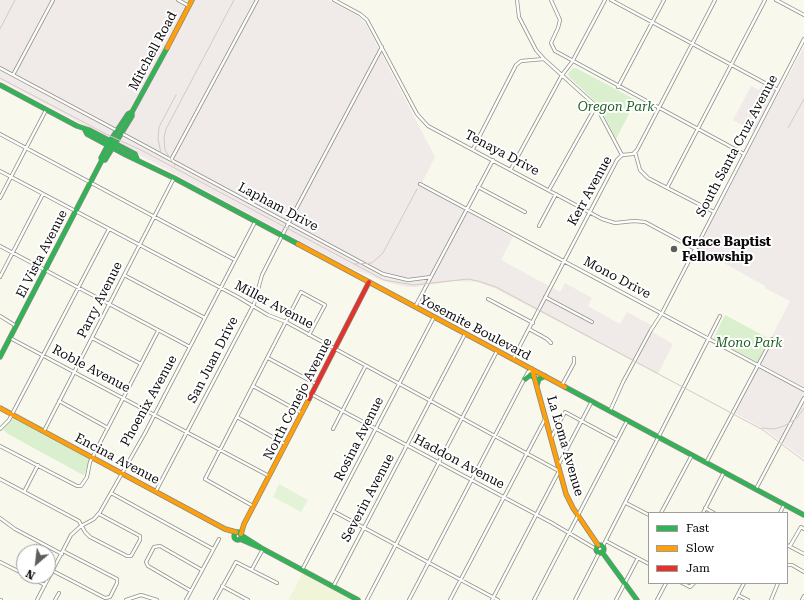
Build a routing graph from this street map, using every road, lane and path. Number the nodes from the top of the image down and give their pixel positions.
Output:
1 (53, 0) edge
2 (178, 0) edge
3 (192, 0) edge
4 (257, 0) edge
5 (334, 0) edge
6 (517, 0) edge
7 (551, 0) edge
8 (605, 0) edge
9 (611, 0) edge
10 (664, 0) edge
11 (715, 0) edge
12 (765, 0) edge
13 (776, 0) edge
14 (189, 6) junction
15 (804, 15) edge
16 (652, 22) junction
17 (804, 39) edge
18 (692, 44) junction
19 (382, 47) junction
20 (544, 59) junction
21 (572, 62) junction
22 (731, 65) junction
23 (0, 68) edge
24 (13, 75) junction
25 (562, 75) junction
26 (0, 85) edge
27 (618, 87) junction
28 (778, 90) junction
29 (596, 106) junction
30 (658, 109) junction
31 (46, 110) junction
32 (132, 112) junction
33 (116, 130) junction
34 (697, 130) junction
35 (121, 133) junction
36 (0, 134) edge
37 (111, 144) junction
38 (26, 149) junction
39 (473, 150) junction
40 (635, 152) junction
41 (744, 154) junction
42 (622, 155) junction
43 (171, 160) junction
44 (493, 160) junction
45 (511, 169) junction
46 (0, 171) edge
47 (11, 177) junction
48 (174, 178) junction
49 (90, 184) junction
50 (420, 184) dead end
51 (478, 187) junction
52 (667, 188) junction
53 (549, 190) junction
54 (43, 194) junction
55 (556, 194) junction
56 (0, 198) edge
57 (466, 209) junction
58 (76, 212) junction
59 (526, 212) dead end
60 (589, 212) junction
61 (714, 212) junction
62 (154, 217) junction
63 (255, 222) junction
64 (288, 224) junction
65 (539, 226) dead end
66 (109, 229) junction
67 (282, 236) junction
68 (140, 245) junction
69 (0, 246) edge
70 (695, 249) junction
71 (12, 253) junction
72 (712, 258) dead end
73 (235, 260) junction
74 (564, 261) junction
75 (45, 270) junction
76 (124, 275) junction
77 (0, 277) edge
78 (431, 277) junction
79 (369, 282) junction
80 (79, 288) junction
81 (220, 288) junction
82 (545, 297) junction
83 (488, 299) dead end
84 (109, 304) junction
85 (253, 306) junction
86 (415, 307) junction
87 (662, 313) junction
88 (0, 316) edge
89 (720, 316) dead end
90 (434, 317) junction
91 (205, 318) junction
92 (286, 322) junction
93 (592, 322) dead end
94 (532, 323) junction
95 (16, 326) junction
96 (529, 329) junction
97 (158, 330) junction
98 (465, 334) junction
99 (309, 335) junction
100 (10, 338) junction
101 (92, 338) junction
102 (709, 338) junction
103 (772, 339) dead end
104 (551, 344) dead end
105 (190, 347) junction
106 (334, 350) junction
107 (498, 351) junction
108 (44, 356) junction
109 (0, 358) edge
110 (267, 358) junction
111 (574, 358) dead end
112 (513, 359) junction
113 (141, 364) junction
114 (759, 365) junction
115 (365, 367) junction
116 (532, 370) junction
117 (75, 371) junction
118 (546, 376) junction
119 (525, 378) junction
120 (535, 378) junction
121 (316, 384) junction
122 (399, 385) junction
123 (537, 385) junction
124 (562, 385) junction
125 (253, 386) junction
126 (804, 390) edge
127 (311, 394) junction
128 (124, 398) junction
129 (804, 398) edge
130 (59, 401) junction
131 (430, 401) junction
132 (592, 402) junction
133 (0, 408) edge
134 (343, 411) junction
135 (610, 411) junction
136 (302, 413) junction
137 (12, 414) junction
138 (155, 414) junction
139 (237, 418) junction
140 (462, 418) junction
141 (546, 419) junction
142 (582, 420) junction
143 (627, 421) junction
144 (108, 428) junction
145 (376, 428) junction
146 (0, 429) edge
147 (333, 429) dead end
148 (44, 431) junction
149 (187, 432) junction
150 (495, 436) junction
151 (551, 438) junction
152 (659, 438) junction
153 (617, 440) junction
154 (285, 444) junction
155 (407, 445) junction
156 (0, 446) edge
157 (220, 450) junction
158 (527, 454) junction
159 (692, 455) junction
160 (93, 457) junction
161 (439, 462) junction
162 (706, 463) junction
163 (38, 465) junction
164 (559, 468) junction
165 (724, 472) junction
166 (122, 473) junction
167 (269, 476) junction
168 (0, 479) edge
169 (472, 480) junction
170 (756, 489) junction
171 (156, 491) junction
172 (24, 492) junction
173 (110, 493) junction
174 (504, 497) junction
175 (626, 503) junction
176 (784, 505) junction
177 (253, 506) junction
178 (705, 508) junction
179 (333, 511) junction
180 (663, 512) edge
181 (703, 512) edge
182 (712, 512) edge
183 (780, 512) edge
184 (99, 514) junction
185 (536, 514) junction
186 (648, 514) edge
187 (804, 514) edge
188 (578, 516) junction
189 (0, 518) edge
190 (81, 526) junction
191 (364, 528) junction
192 (804, 529) edge
193 (570, 533) junction
194 (238, 535) junction
195 (219, 539) dead end
196 (606, 541) junction
197 (396, 545) junction
198 (603, 546) joint
199 (790, 546) joint
200 (213, 549) junction
201 (263, 549) junction
202 (599, 550) junction
203 (62, 552) junction
204 (804, 554) edge
205 (638, 558) junction
206 (0, 562) edge
207 (428, 562) junction
208 (648, 563) edge
209 (56, 564) edge
210 (788, 565) edge
211 (252, 569) junction
212 (16, 570) edge
213 (202, 570) junction
214 (302, 570) junction
215 (56, 572) edge
216 (804, 572) edge
217 (461, 580) junction
218 (277, 583) dead end
219 (625, 583) junction
220 (666, 584) edge
221 (684, 584) edge
222 (693, 584) edge
223 (744, 584) edge
224 (778, 584) edge
225 (45, 585) edge
226 (222, 586) junction
227 (333, 587) junction
228 (191, 591) junction
229 (59, 593) dead end
230 (738, 595) junction
231 (804, 596) edge
232 (492, 599) edge
233 (38, 600) edge
234 (55, 600) edge
235 (126, 600) edge
236 (157, 600) edge
237 (186, 600) edge
238 (215, 600) edge
239 (248, 600) edge
240 (358, 600) edge
241 (368, 600) edge
242 (410, 600) edge
243 (450, 600) edge
244 (498, 600) edge
245 (534, 600) edge
246 (575, 600) edge
247 (616, 600) edge
248 (637, 600) edge
249 (658, 600) edge
250 (735, 600) edge
251 (748, 600) edge
252 (771, 600) edge
253 (802, 600) edge

1 - 24 street
2 - 14 street
3 - 14 main road, Mitchell Road
4 - 43 street
5 - 19 street, Tenaya Drive
6 - 20 street
7 - 21 street
8 - 21 street
9 - 16 street
10 - 16 street
11 - 18 street
12 - 22 street
13 - 15 street
14 - 32 main road, Mitchell Road
16 - 18 street
16 - 27 street
17 - 28 street, South Santa Cruz Avenue
18 - 22 street
18 - 30 street
19 - 39 street, Tenaya Drive
19 - 64 street, San Juan Drive
20 - 25 street
20 - 39 street
21 - 25 street
21 - 27 street
22 - 28 street
22 - 34 street
23 - 24 street
24 - 33 street
25 - 29 street
25 - 45 street
26 - 31 main road, Yosemite Boulevard
27 - 30 street
28 - 41 street, South Santa Cruz Avenue
29 - 42 street
29 - 53 street
30 - 34 street
30 - 40 street
31 - 37 main road, Yosemite Boulevard
31 - 38 street
32 - 33 main road, Mitchell Road
32 - 35 main road, Mitchell Road
33 - 37 main road, Mitchell Road
34 - 41 street
34 - 52 street
35 - 37 main road, Mitchell Road
35 - 43 street, Lapham Drive
36 - 38 street
37 - 48 main road, Yosemite Boulevard
37 - 49 main road, El Vista Avenue
38 - 47 street
38 - 49 street
39 - 44 street, Tenaya Drive
40 - 42 street, Kerr Avenue
40 - 52 street
41 - 61 street, South Santa Cruz Avenue
42 - 60 street, Kerr Avenue
43 - 64 street, Lapham Drive
44 - 45 street, Tenaya Drive
44 - 51 street
45 - 53 street, Tenaya Drive
46 - 47 street, Miller Avenue
47 - 54 street, Miller Avenue
47 - 56 street
48 - 62 street, Parry Avenue
48 - 63 main road, Yosemite Boulevard
49 - 58 main road, El Vista Avenue
49 - 62 street
50 - 57 street, Mono Drive
51 - 57 street
51 - 59 street
52 - 61 street
53 - 55 street, Tenaya Drive
54 - 58 street, Miller Avenue
54 - 71 street
55 - 60 street, Tenaya Drive
55 - 65 street
57 - 74 street, Mono Drive
57 - 78 street
58 - 66 street, Miller Avenue
58 - 75 main road, El Vista Avenue
60 - 70 street, Tenaya Drive
60 - 74 street, Kerr Avenue
61 - 70 street, South Santa Cruz Avenue
62 - 68 street, Parry Avenue
62 - 73 street
63 - 67 main road, Yosemite Boulevard
63 - 73 street, Phoenix Avenue
64 - 67 street, San Juan Drive
64 - 78 street, Lapham Drive
66 - 68 street, Miller Avenue
66 - 80 street
67 - 79 main road, Yosemite Boulevard
67 - 85 street, San Juan Drive
68 - 76 street, Parry Avenue
68 - 81 street, Miller Avenue
69 - 71 street
70 - 72 street, Tenaya Drive
70 - 87 street, South Santa Cruz Avenue
71 - 75 street
71 - 77 street
73 - 81 street, Phoenix Avenue
74 - 82 street, Kerr Avenue
74 - 87 street, Mono Drive
75 - 80 street
75 - 95 main road, El Vista Avenue
76 - 84 street, Parry Avenue
76 - 91 street
78 - 86 street
79 - 86 main road, Yosemite Boulevard
79 - 106 main road, North Conejo Avenue
80 - 84 street
80 - 108 street
81 - 85 street, Miller Avenue
81 - 91 street, Phoenix Avenue
82 - 93 street
82 - 94 street, Kerr Avenue
83 - 94 street
84 - 97 street
84 - 101 street, Parry Avenue
85 - 92 street, Miller Avenue
85 - 149 street, San Juan Drive
86 - 90 main road, Yosemite Boulevard
87 - 102 street, Mono Drive
87 - 135 street, South Santa Cruz Avenue
88 - 95 street
89 - 102 street
90 - 98 main road, Yosemite Boulevard
90 - 122 street, Rosina Avenue
91 - 105 street, Phoenix Avenue
92 - 99 street, Miller Avenue
92 - 99 street
92 - 110 street
94 - 96 street, Kerr Avenue
95 - 100 main road, El Vista Avenue
96 - 104 street
96 - 112 street, Kerr Avenue
97 - 105 street
97 - 113 street
98 - 107 main road, Yosemite Boulevard
98 - 131 street, Severin Avenue
99 - 106 street, Miller Avenue
100 - 108 street, Roble Avenue
100 - 109 main road, El Vista Avenue
101 - 113 street
101 - 117 street, Parry Avenue
102 - 114 street, Mono Drive
102 - 152 street
103 - 114 street
105 - 138 street, Phoenix Avenue
106 - 115 street, Miller Avenue
106 - 121 main road, North Conejo Avenue
107 - 112 main road, Yosemite Boulevard
107 - 140 street
108 - 117 street, Roble Avenue
108 - 137 street
110 - 121 street
110 - 125 street
111 - 124 street
112 - 116 main road, Yosemite Boulevard
113 - 128 street
114 - 126 street, Mono Drive
114 - 162 street
115 - 122 street, Miller Avenue
115 - 134 street
116 - 118 main road, Yosemite Boulevard
116 - 119 street
116 - 120 main road, La Loma Avenue
117 - 128 street, Roble Avenue
117 - 130 street, Parry Avenue
118 - 123 main road
118 - 124 main road, Yosemite Boulevard
119 - 120 main road
119 - 150 street
120 - 123 main road, La Loma Avenue
121 - 127 main road, North Conejo Avenue
122 - 131 street, Miller Avenue
122 - 145 street, Rosina Avenue
123 - 141 main road, La Loma Avenue
124 - 132 main road, Yosemite Boulevard
125 - 136 street
125 - 139 street
127 - 134 street, Haddon Avenue
127 - 136 main road, North Conejo Avenue
128 - 138 street, Roble Avenue
128 - 144 street
129 - 170 street
130 - 144 street
130 - 148 street, Parry Avenue
131 - 140 street, Miller Avenue
131 - 155 street, Severin Avenue
132 - 135 main road, Yosemite Boulevard
132 - 142 street
133 - 137 main road, Encina Avenue
134 - 145 street, Haddon Avenue
134 - 147 street
135 - 143 main road, Yosemite Boulevard
136 - 154 main road, North Conejo Avenue
137 - 146 street
137 - 148 main road, Encina Avenue
138 - 149 street, Roble Avenue
138 - 166 street, Phoenix Avenue
139 - 154 street
139 - 157 street
140 - 150 street, Miller Avenue
140 - 161 street
141 - 151 main road, La Loma Avenue
141 - 158 street
142 - 151 street
142 - 153 street
142 - 164 street
143 - 152 main road, Yosemite Boulevard
143 - 153 street
144 - 160 street
145 - 155 street, Haddon Avenue
145 - 179 street, Rosina Avenue
148 - 160 main road, Encina Avenue
149 - 157 street, Roble Avenue
149 - 171 street, San Juan Drive
150 - 158 street, Miller Avenue
150 - 169 street
151 - 164 main road, La Loma Avenue
152 - 159 main road, Yosemite Boulevard
152 - 175 street
153 - 188 street
154 - 167 main road, North Conejo Avenue
155 - 161 street, Haddon Avenue
155 - 191 street, Severin Avenue
156 - 163 street
157 - 167 street, Roble Avenue
157 - 177 street
158 - 164 street, Miller Avenue
158 - 174 street
159 - 162 main road, Yosemite Boulevard
159 - 180 street
160 - 163 street
160 - 166 main road, Encina Avenue
161 - 169 street, Haddon Avenue
161 - 197 street
162 - 165 main road, Yosemite Boulevard
163 - 172 street
164 - 185 street
164 - 188 main road, La Loma Avenue
165 - 170 main road, Yosemite Boulevard
165 - 178 street
166 - 171 main road, Encina Avenue
166 - 173 street, Phoenix Avenue
167 - 177 main road, North Conejo Avenue
168 - 172 street
169 - 174 street, Haddon Avenue
169 - 207 street
170 - 176 main road, Yosemite Boulevard
171 - 194 main road, Encina Avenue
172 - 190 street
173 - 184 street, Phoenix Avenue
173 - 200 street
174 - 185 street, Haddon Avenue
174 - 217 street
175 - 186 street
175 - 196 street
176 - 183 street
176 - 187 main road, Yosemite Boulevard
177 - 194 main road, North Conejo Avenue
178 - 181 street
178 - 182 street
179 - 191 street
179 - 214 street, Rosina Avenue
184 - 190 street, Phoenix Avenue
184 - 190 street
185 - 193 street, Haddon Avenue
185 - 232 street
188 - 193 street
188 - 202 main road, La Loma Avenue
189 - 203 street
190 - 203 street, Phoenix Avenue
191 - 197 street
191 - 227 street, Severin Avenue
192 - 199 street
193 - 202 street, Haddon Avenue
193 - 245 street
194 - 201 main road, Encina Avenue
195 - 200 street
196 - 198 street
196 - 205 street
197 - 207 street
197 - 241 street
198 - 202 main road
199 - 204 street
200 - 213 street
201 - 211 street
201 - 214 main road, Encina Avenue
202 - 219 main road, La Loma Avenue
202 - 246 street
203 - 209 street, Phoenix Avenue
203 - 215 street
205 - 208 street
205 - 219 street
206 - 212 street
207 - 217 street
207 - 242 street
210 - 216 street
211 - 218 street
211 - 226 street
213 - 228 street
213 - 228 street
214 - 227 main road, Encina Avenue
217 - 232 street
217 - 243 street
219 - 247 street
219 - 248 main road, La Loma Avenue
220 - 249 street
221 - 222 street
223 - 230 street
224 - 252 street
225 - 233 street, Phoenix Avenue
226 - 238 street
226 - 239 street
227 - 240 main road, Encina Avenue
228 - 237 street
229 - 234 street
230 - 250 street
230 - 251 street
231 - 253 street
232 - 244 street
235 - 236 street

